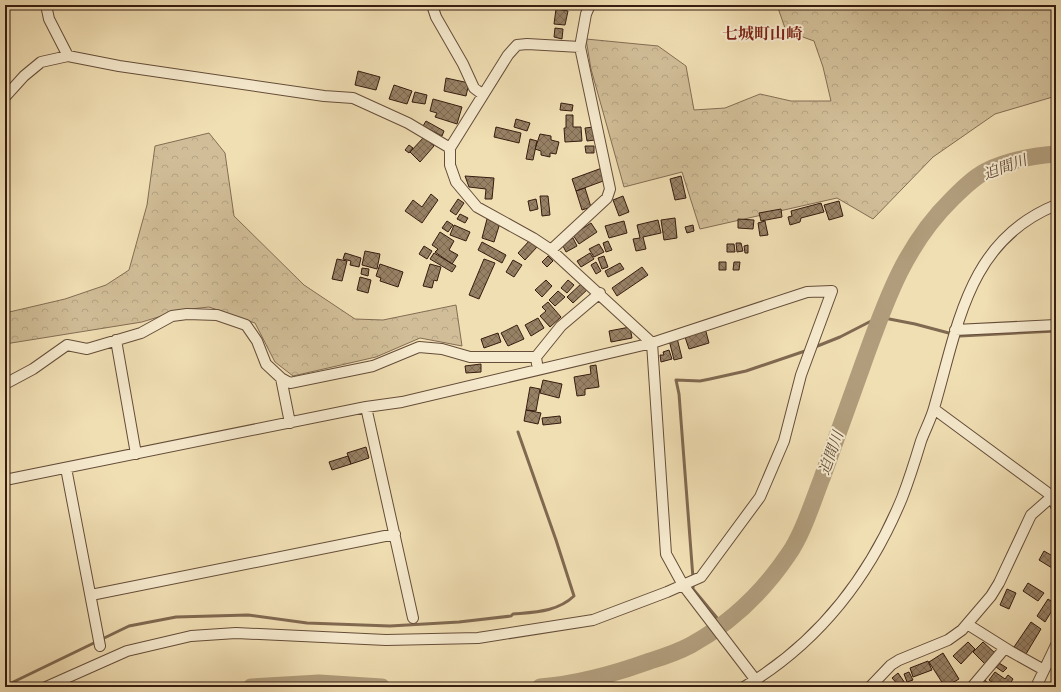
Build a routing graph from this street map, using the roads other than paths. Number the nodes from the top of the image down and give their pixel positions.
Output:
1 (46, 5) edge
2 (432, 5) edge
3 (590, 5) edge
4 (580, 47) junction
5 (68, 56) junction
6 (482, 94) junction
7 (5, 97) edge
8 (450, 148) junction
9 (1056, 205) edge
10 (551, 250) junction
11 (600, 293) junction
12 (1056, 325) edge
13 (955, 330) junction
14 (116, 340) junction
15 (652, 343) junction
16 (536, 357) junction
17 (538, 370) junction
18 (281, 378) junction
19 (5, 384) edge
20 (366, 407) junction
21 (934, 409) junction
22 (290, 423) junction
23 (136, 454) junction
24 (66, 468) junction
25 (5, 480) edge
26 (1054, 495) edge
27 (1056, 506) edge
28 (394, 534) junction
29 (683, 585) junction
30 (91, 595) junction
31 (413, 618) dead end
32 (966, 624) junction
33 (1056, 645) edge
34 (100, 646) dead end
35 (1005, 648) junction
36 (1044, 670) junction
37 (758, 684) edge
38 (46, 687) edge
39 (744, 687) edge
40 (870, 687) edge
41 (972, 687) edge
42 (1036, 687) edge

1 - 5 street
2 - 6 street
3 - 4 street
4 - 6 street
4 - 10 street
5 - 7 street
5 - 8 street
6 - 8 street
8 - 10 street
9 - 13 street
10 - 11 street
11 - 15 street
11 - 16 street
12 - 13 street
13 - 21 street
14 - 18 street
14 - 19 street
14 - 23 street
15 - 17 street
15 - 29 street
15 - 29 street
16 - 17 street
16 - 18 street
17 - 20 street
18 - 22 street
20 - 22 street
20 - 28 street
21 - 26 street
21 - 37 street
22 - 23 street
23 - 24 street
24 - 25 street
24 - 30 street
26 - 27 street
26 - 32 street
28 - 30 street
28 - 31 street
29 - 37 street
29 - 38 street
30 - 34 street
32 - 35 street
32 - 40 street
33 - 36 street
35 - 36 street
35 - 41 street
36 - 42 street
37 - 39 street

